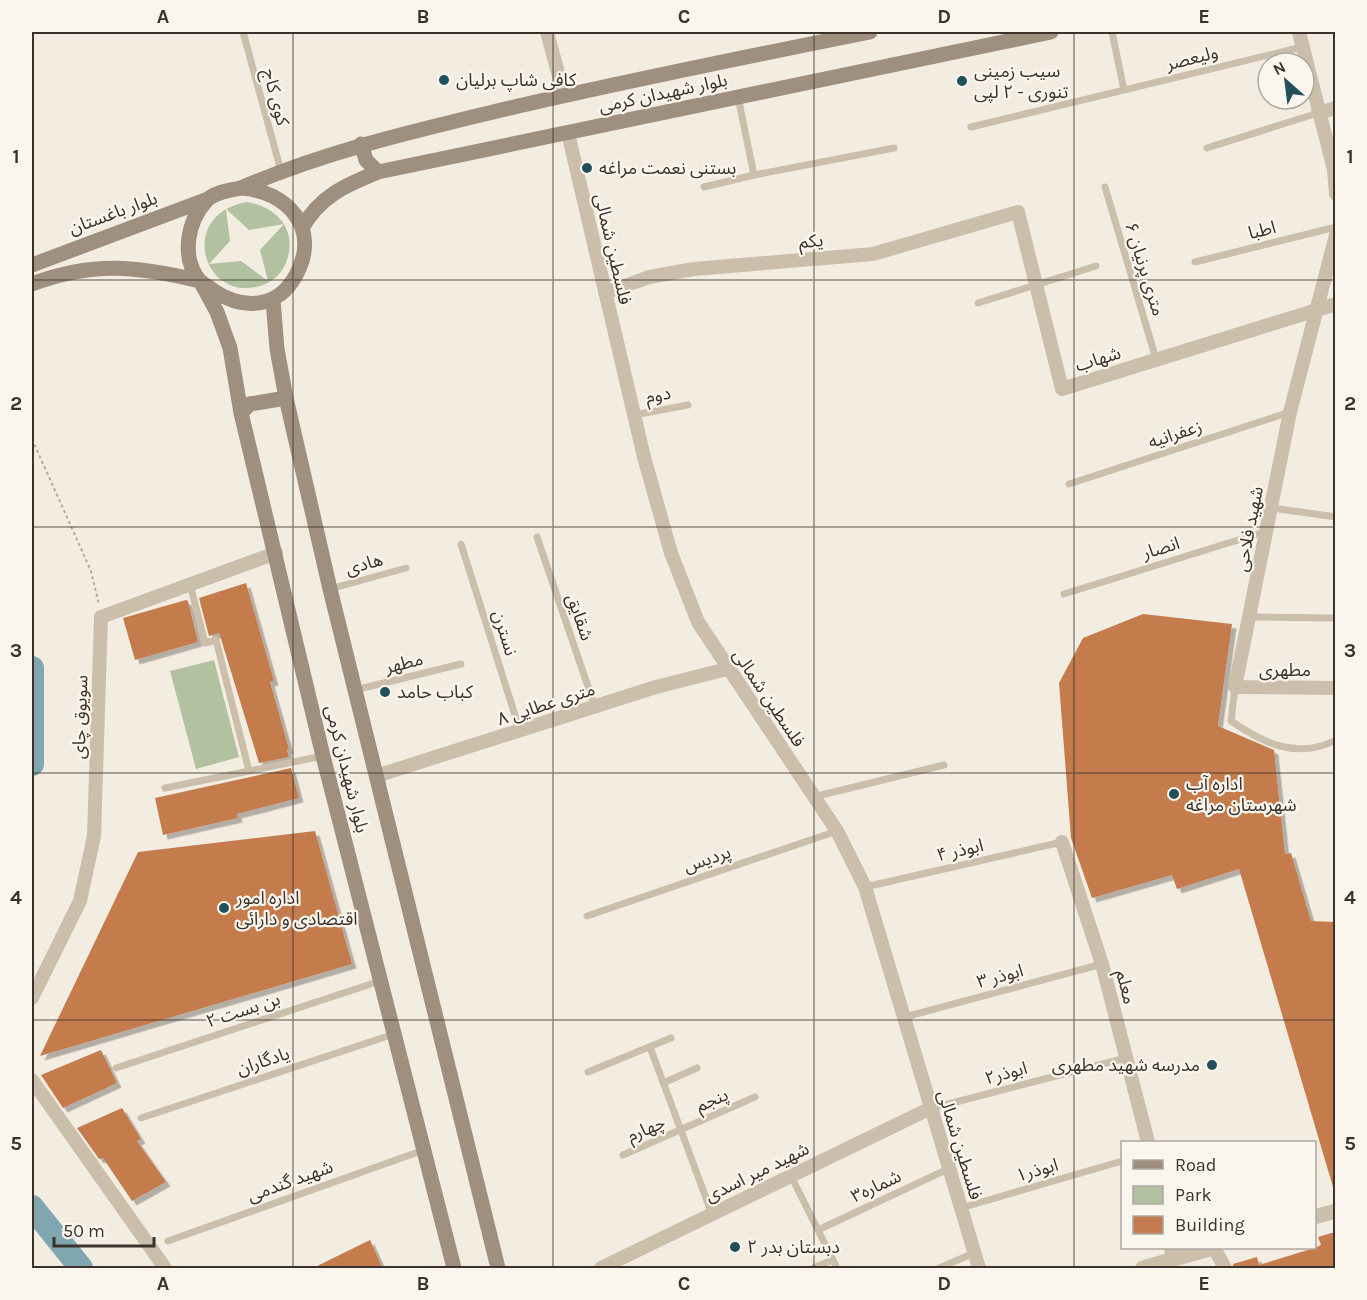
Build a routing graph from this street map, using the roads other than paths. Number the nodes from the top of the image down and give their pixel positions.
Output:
1 (243, 32) edge
2 (547, 32) edge
3 (870, 32) edge
4 (1051, 32) edge
5 (1112, 32) edge
6 (1299, 32) edge
7 (1302, 47) junction
8 (1124, 90) junction
9 (564, 95) junction
10 (738, 97) junction
11 (1335, 108) edge
12 (1318, 113) junction
13 (971, 127) dead end
14 (568, 133) junction
15 (361, 144) junction
16 (894, 148) dead end
17 (1207, 148) dead end
18 (1335, 170) edge
19 (281, 171) junction
20 (378, 172) junction
21 (754, 175) junction
22 (704, 187) dead end
23 (1105, 187) dead end
24 (241, 188) junction
25 (1335, 194) edge
26 (208, 199) junction
27 (1018, 212) joint
28 (1335, 227) edge
29 (302, 228) junction
30 (1335, 235) edge
31 (1195, 262) dead end
32 (32, 265) edge
33 (1096, 266) dead end
34 (200, 281) junction
35 (32, 284) edge
36 (1036, 284) junction
37 (605, 293) junction
38 (273, 300) junction
39 (978, 303) dead end
40 (1335, 304) edge
41 (1318, 307) junction
42 (1156, 359) junction
43 (286, 398) junction
44 (688, 405) dead end
45 (241, 412) junction
46 (1290, 412) junction
47 (634, 415) junction
48 (1069, 484) dead end
49 (1272, 508) junction
50 (1335, 517) edge
51 (1267, 531) junction
52 (537, 537) dead end
53 (461, 544) dead end
54 (276, 554) junction
55 (406, 568) dead end
56 (190, 584) junction
57 (330, 589) junction
58 (1065, 594) dead end
59 (1250, 617) junction
60 (1335, 618) edge
61 (461, 664) dead end
62 (727, 669) junction
63 (1235, 687) junction
64 (1335, 688) edge
65 (354, 690) junction
66 (595, 707) junction
67 (520, 731) junction
68 (1335, 740) edge
69 (323, 756) junction
70 (944, 765) dead end
71 (249, 771) junction
72 (376, 776) junction
73 (165, 788) dead end
74 (813, 797) junction
75 (837, 831) junction
76 (1062, 842) joint
77 (865, 887) junction
78 (587, 916) dead end
79 (1102, 964) junction
80 (380, 981) junction
81 (32, 998) edge
82 (905, 1017) junction
83 (394, 1034) junction
84 (671, 1038) dead end
85 (650, 1047) junction
86 (1126, 1058) junction
87 (116, 1068) dead end
88 (697, 1068) dead end
89 (588, 1072) dead end
90 (32, 1080) edge
91 (663, 1083) junction
92 (756, 1097) dead end
93 (929, 1109) junction
94 (141, 1118) dead end
95 (681, 1130) junction
96 (1147, 1141) edge
97 (423, 1150) junction
98 (623, 1155) dead end
99 (1121, 1161) edge
100 (948, 1169) junction
101 (791, 1176) junction
102 (961, 1208) junction
103 (1335, 1211) edge
104 (712, 1214) junction
105 (1316, 1216) edge
106 (818, 1230) junction
107 (168, 1241) dead end
108 (1207, 1249) edge
109 (1215, 1249) edge
110 (974, 1253) junction
111 (1172, 1254) edge
112 (833, 1260) junction
113 (165, 1269) edge
114 (454, 1269) edge
115 (498, 1269) edge
116 (601, 1269) edge
117 (813, 1269) edge
118 (837, 1269) edge
119 (939, 1269) edge
120 (979, 1269) edge
121 (1143, 1269) edge
122 (1225, 1269) edge

1 - 19 lane, کوی کاج
2 - 9 street
3 - 9 main road, بلوار شهیدان کرمی
4 - 10 main road, بلوار شهیدان کرمی
5 - 8 lane
6 - 7 street
7 - 8 lane, ولیعصر
7 - 12 street
8 - 13 lane, ولیعصر
9 - 15 main road, بلوار شهیدان کرمی
10 - 14 main road, بلوار شهیدان کرمی
10 - 21 lane
11 - 12 street
12 - 17 lane
12 - 18 street
14 - 20 main road, بلوار شهیدان کرمی
14 - 37 street, فلسطین شمالی
15 - 19 main road, بلوار شهیدان کرمی
15 - 20 main road
16 - 21 lane
18 - 25 street
19 - 24 main road, بلوار شهیدان کرمی
20 - 29 main road, بلوار شهیدان کرمی
21 - 22 lane
23 - 42 lane, ۶ متری پرنیان
24 - 26 main road
24 - 29 main road
26 - 32 main road, بلوار باغستان
26 - 34 main road
27 - 36 street, شهاب
27 - 37 street, یکم
28 - 31 lane, اطبا
29 - 38 main road
30 - 41 street, شهید فلاحی
33 - 36 lane
34 - 35 main road
34 - 38 main road
34 - 45 main road, بلوار شهیدان کرمی
36 - 39 lane
36 - 42 street, شهاب
37 - 47 street, فلسطین شمالی
38 - 43 main road, بلوار شهیدان کرمی
40 - 41 street, شهاب
41 - 42 street, شهاب
41 - 46 street, شهید فلاحی
43 - 45 main road
43 - 57 main road, بلوار شهیدان کرمی
44 - 47 lane, دوم
45 - 54 main road, بلوار شهیدان کرمی
46 - 48 lane, زعفرانیه
46 - 49 street, شهید فلاحی
47 - 62 street, فلسطین شمالی
49 - 50 lane
49 - 51 street, شهید فلاحی
51 - 58 lane, انصار
51 - 59 street, شهید فلاحی
52 - 66 lane, شقایق
53 - 67 lane, نسترن
54 - 56 street
54 - 69 main road, بلوار شهیدان کرمی
55 - 57 lane, هادی
56 - 71 lane
56 - 81 street, سویوق چای
57 - 65 main road, بلوار شهیدان کرمی
59 - 60 lane
59 - 63 street, شهید فلاحی
61 - 65 lane, مطهر
62 - 66 street, ۸ متری عطایی
62 - 74 street, فلسطین شمالی
63 - 64 street, مطهری
63 - 68 lane, شهید فلاحی
65 - 72 main road, بلوار شهیدان کرمی
66 - 67 street, ۸ متری عطایی
67 - 72 street, ۸ متری عطایی
69 - 71 lane
69 - 80 main road, بلوار شهیدان کرمی
70 - 74 lane
71 - 73 lane
72 - 115 main road, بلوار شهیدان کرمی
74 - 75 street, فلسطین شمالی
75 - 77 street, فلسطین شمالی
75 - 78 lane, پردیس
76 - 77 lane, ابوذر ۴
76 - 79 street, معلم
77 - 82 street, فلسطین شمالی
79 - 82 lane, ابوذر ۳
79 - 86 street, معلم
80 - 83 main road, بلوار شهیدان کرمی
80 - 87 lane, بن بست ۲
82 - 93 street, فلسطین شمالی
83 - 94 lane, یادگاران
83 - 97 main road, بلوار شهیدان کرمی
84 - 85 lane
85 - 89 lane
85 - 91 lane
86 - 93 lane, ابوذر۲
86 - 96 street, معلم
88 - 91 lane
90 - 113 street
91 - 95 lane
92 - 95 lane, پنجم
93 - 100 street, فلسطین شمالی
93 - 101 street, شهید میر اسدی
95 - 98 lane, چهارم
95 - 104 lane
97 - 107 lane, شهید گندمی
97 - 114 main road, بلوار شهیدان کرمی
99 - 102 lane, ابوذر۱
100 - 102 street, فلسطین شمالی
100 - 106 lane, شماره۳
101 - 104 street, شهید میر اسدی
101 - 106 lane
102 - 110 street, فلسطین شمالی
103 - 105 street
104 - 116 street, شهید میر اسدی
106 - 112 lane
108 - 111 street
109 - 122 street
110 - 119 lane
110 - 120 street, فلسطین شمالی
111 - 121 street
112 - 117 lane
112 - 118 lane

